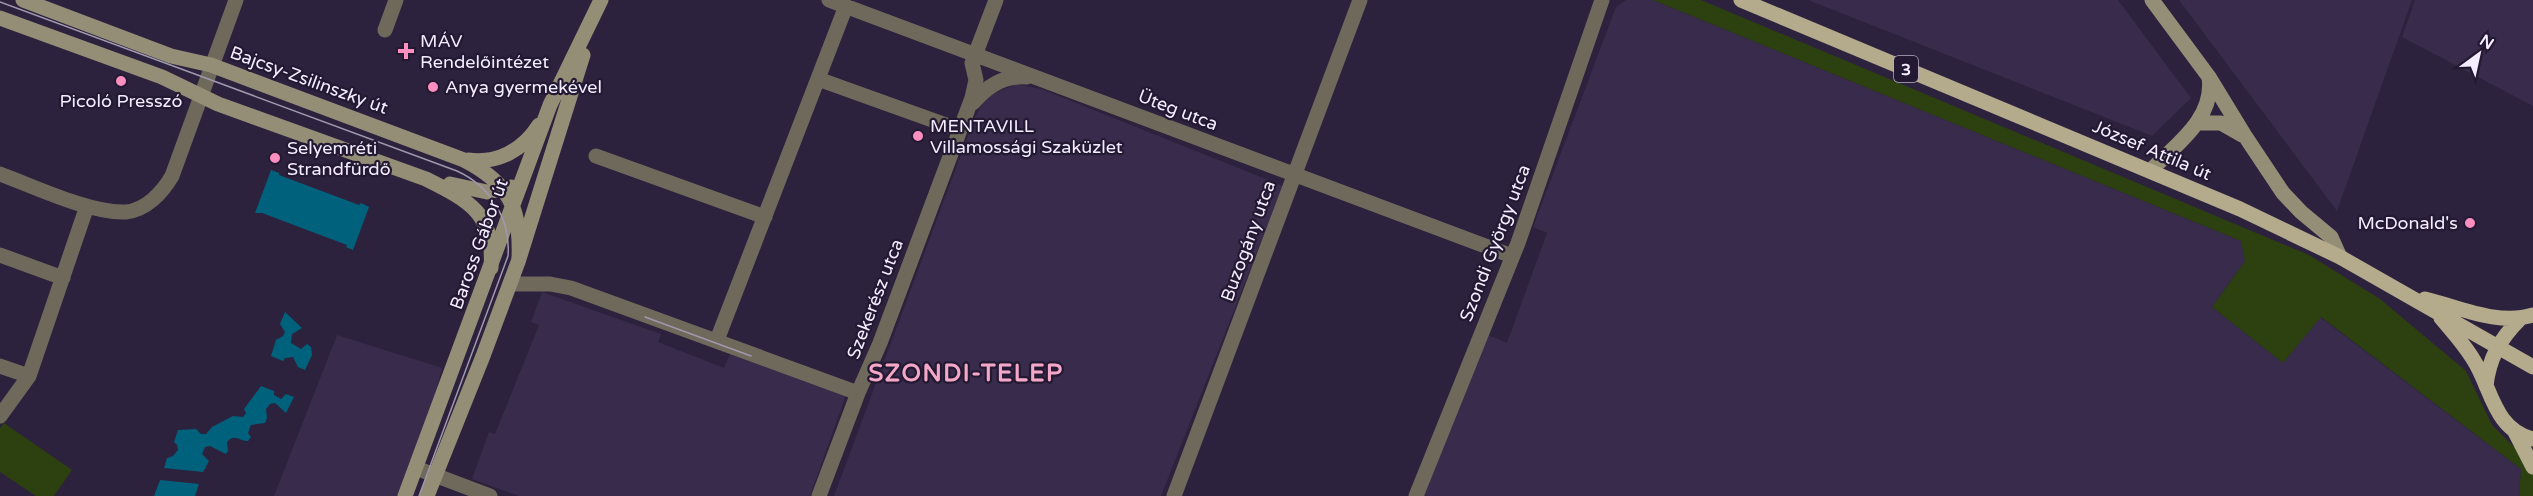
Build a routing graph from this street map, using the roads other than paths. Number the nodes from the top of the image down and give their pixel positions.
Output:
1 (23, 0) edge
2 (236, 0) edge
3 (396, 0) edge
4 (829, 0) edge
5 (996, 0) edge
6 (1360, 0) edge
7 (1602, 0) edge
8 (1741, 0) edge
9 (2152, 0) edge
10 (599, 5) edge
11 (846, 6) junction
12 (0, 18) edge
13 (385, 30) dead end
14 (975, 54) junction
15 (211, 65) junction
16 (2210, 77) junction
17 (818, 78) junction
18 (1042, 80) junction
19 (199, 97) junction
20 (549, 110) junction
21 (966, 115) junction
22 (2198, 123) junction
23 (960, 130) junction
24 (2245, 136) junction
25 (552, 154) junction
26 (596, 156) dead end
27 (464, 160) junction
28 (2151, 170) junction
29 (0, 174) edge
30 (1293, 174) junction
31 (426, 179) junction
32 (522, 183) junction
33 (505, 189) junction
34 (87, 206) junction
35 (513, 206) junction
36 (765, 217) junction
37 (0, 255) edge
38 (1512, 256) junction
39 (2340, 256) junction
40 (519, 258) junction
41 (491, 268) junction
42 (63, 278) junction
43 (510, 284) junction
44 (2410, 295) junction
45 (2433, 308) junction
46 (2527, 317) edge
47 (717, 340) junction
48 (2497, 345) junction
49 (0, 366) edge
50 (2533, 367) edge
51 (28, 376) junction
52 (2486, 386) junction
53 (858, 393) junction
54 (0, 416) edge
55 (2514, 430) junction
56 (2533, 439) edge
57 (2533, 467) edge
58 (416, 468) junction
59 (435, 476) junction
60 (405, 496) edge
61 (427, 496) edge
62 (490, 496) edge
63 (819, 496) edge
64 (1174, 496) edge
65 (1416, 496) edge

1 - 15 street, Bajcsy-Zsilinszky út
2 - 15 street
3 - 13 street
4 - 11 street, Üteg utca
5 - 14 street, Szekerész utca
6 - 30 street, Buzogány utca
7 - 38 street, Szondi György utca
8 - 28 main road, József Attila út / 3
9 - 16 street
10 - 20 street, Baross Gábor út
10 - 25 street, Baross Gábor út
11 - 14 street, Üteg utca
11 - 17 street
12 - 19 street
14 - 18 street, Üteg utca
14 - 21 street, Szekerész utca
15 - 19 street
15 - 27 street, Bajcsy-Zsilinszky út
16 - 22 street
16 - 24 street
17 - 23 street
17 - 36 street
18 - 21 street, Szekerész utca
18 - 30 street, Üteg utca
19 - 31 street
19 - 34 street
20 - 27 street
20 - 32 street, Baross Gábor út
21 - 23 street, Szekerész utca
22 - 24 street
22 - 28 street
23 - 53 street, Szekerész utca
24 - 39 street
25 - 32 street
25 - 40 street, Baross Gábor út
26 - 36 street
27 - 33 street, Bajcsy-Zsilinszky út
28 - 39 main road, József Attila út / 3
29 - 34 street
30 - 38 street, Üteg utca
30 - 64 street, Buzogány utca
31 - 33 street
31 - 41 street
32 - 33 street
32 - 35 street, Baross Gábor út
33 - 35 street, Bajcsy-Zsilinszky út
34 - 42 street
35 - 40 street, Bajcsy-Zsilinszky út
35 - 41 street, Baross Gábor út
36 - 47 street
37 - 42 street
38 - 65 street, Szondi György utca
39 - 44 main road, József Attila út / 3
40 - 43 street, Baross Gábor út
41 - 58 street, Baross Gábor út
42 - 51 street
43 - 47 street
43 - 59 street, Baross Gábor út
44 - 45 main road, József Attila út / 3
44 - 46 main road
45 - 48 main road, József Attila út / 3
45 - 52 main road
46 - 48 main road
47 - 53 street
48 - 50 main road, József Attila út / 3
48 - 52 main road
49 - 51 street
51 - 54 street
52 - 55 main road
53 - 63 street, Szekerész utca
55 - 56 main road
55 - 57 main road
58 - 59 street
58 - 60 street, Baross Gábor út
59 - 61 street, Baross Gábor út
59 - 62 street

